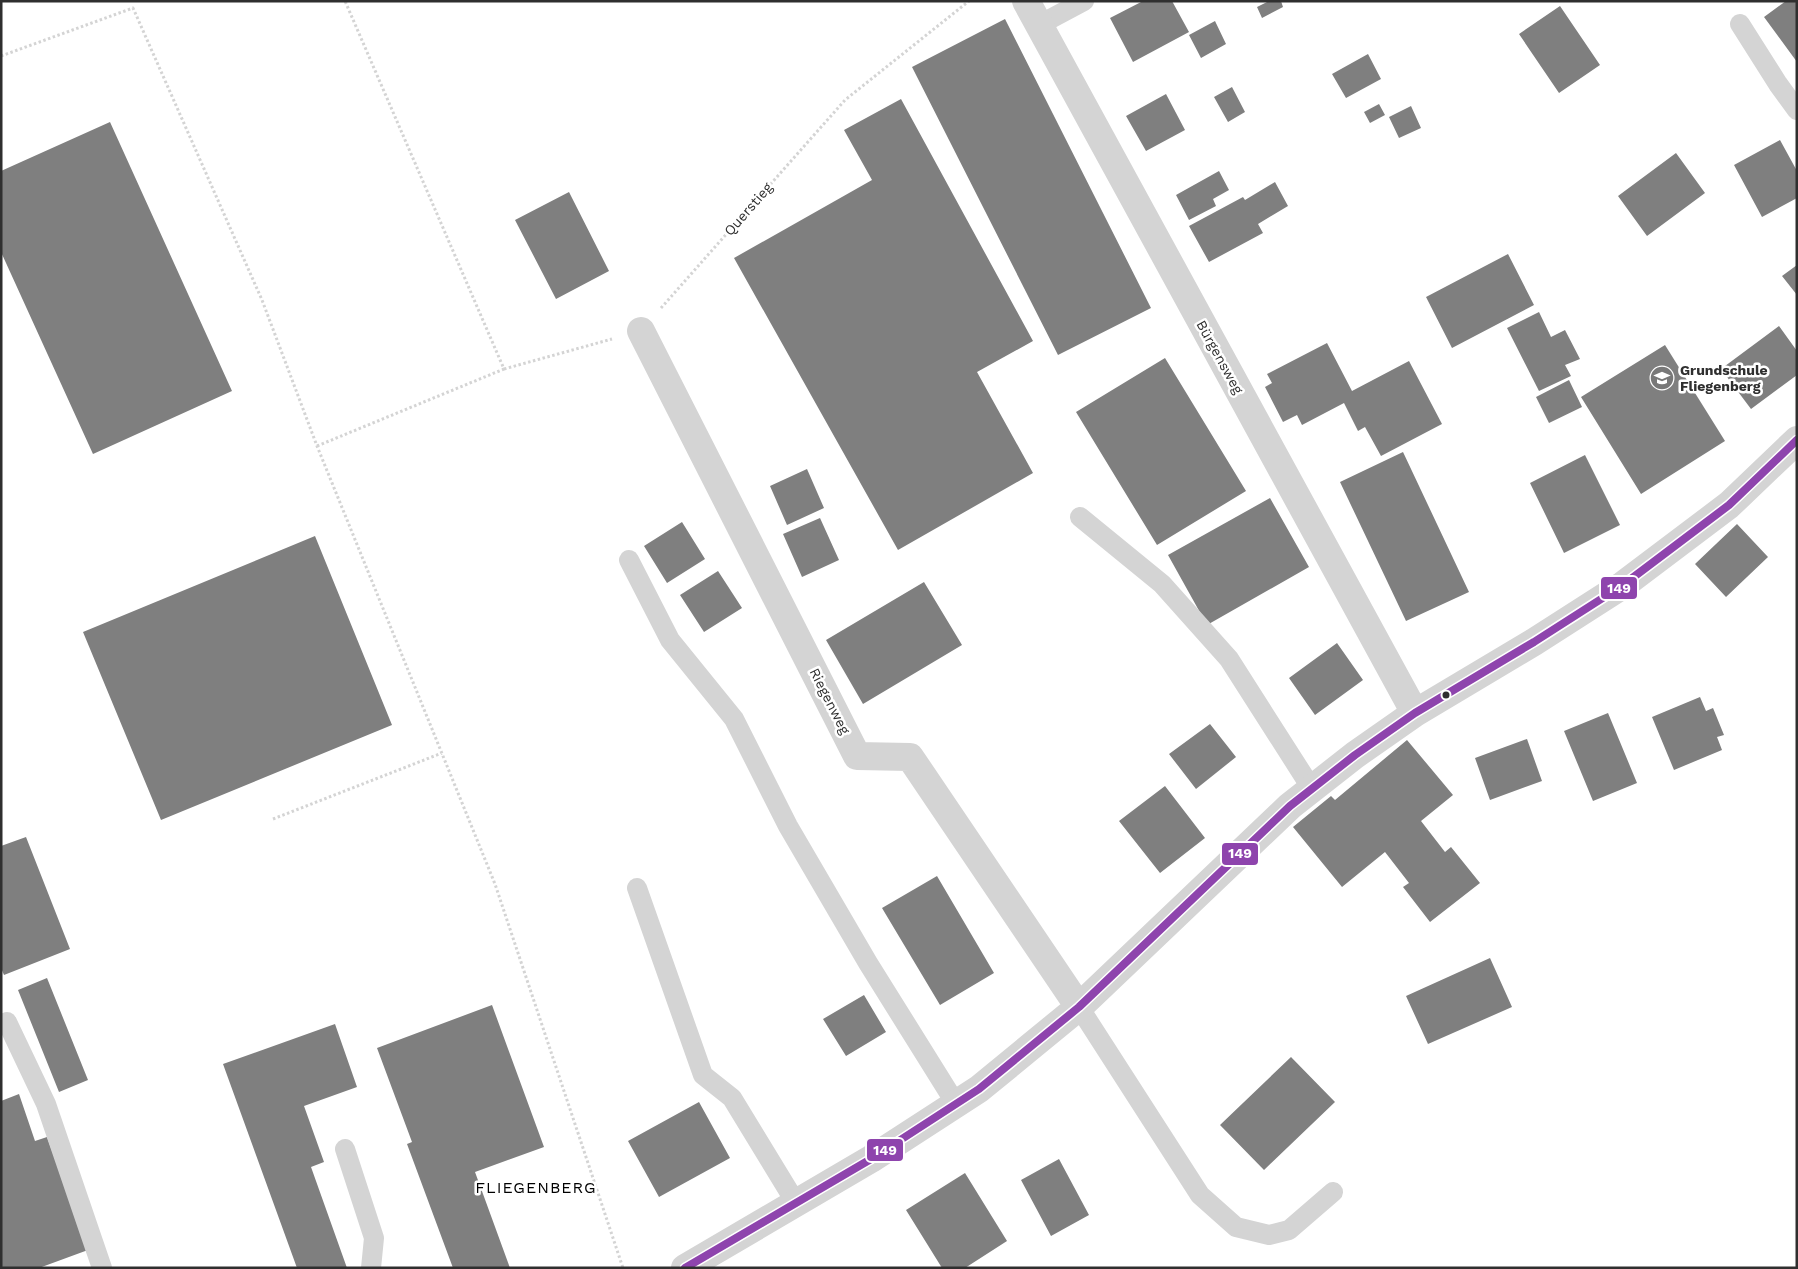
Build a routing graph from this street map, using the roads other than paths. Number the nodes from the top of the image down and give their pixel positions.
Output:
1 (1026, 1) edge
2 (1084, 1) edge
3 (1740, 24) dead end
4 (1039, 25) junction
5 (1797, 110) edge
6 (641, 331) road end
7 (1797, 440) edge
8 (1080, 517) dead end
9 (629, 560) dead end
10 (1415, 713) junction
11 (1312, 789) junction
12 (637, 888) dead end
13 (1079, 1007) junction
14 (7, 1022) dead end
15 (956, 1104) junction
16 (345, 1149) dead end
17 (1333, 1192) dead end
18 (796, 1203) junction
19 (102, 1268) edge
20 (372, 1268) edge
21 (685, 1268) edge

1 - 4 street, Bürgensweg
2 - 4 lane
3 - 5 lane
4 - 10 street, Bürgensweg
6 - 13 street, Riegenweg
7 - 10 street
8 - 11 lane
9 - 15 lane
10 - 11 street
11 - 13 street
12 - 18 lane
13 - 15 street
13 - 17 lane
14 - 19 lane
15 - 18 street
16 - 20 lane
18 - 21 street

